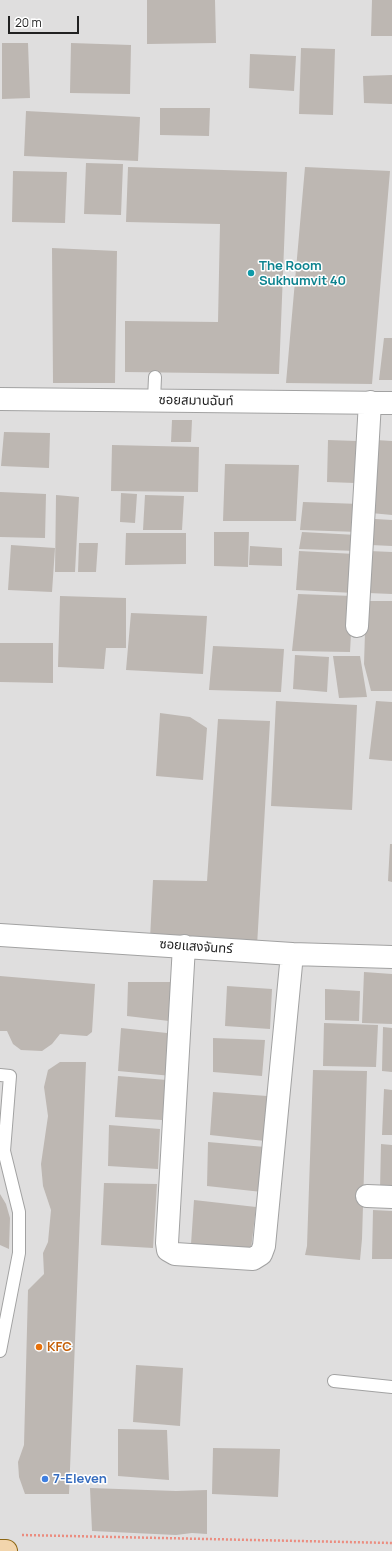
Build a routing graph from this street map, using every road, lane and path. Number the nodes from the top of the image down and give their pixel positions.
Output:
1 (155, 377) dead end
2 (0, 399) edge
3 (154, 400) junction
4 (370, 402) junction
5 (392, 403) edge
6 (357, 626) dead end
7 (0, 935) edge
8 (184, 946) junction
9 (292, 954) junction
10 (392, 957) edge
11 (0, 1075) edge
12 (2, 1151) edge
13 (367, 1196) dead end
14 (392, 1197) edge
15 (0, 1351) edge
16 (334, 1381) dead end
17 (392, 1387) edge
18 (11, 1543) edge
19 (392, 1543) edge
20 (0, 1551) edge

1 - 3 lane
2 - 3 street, ซอยสมานฉันท์
3 - 4 street, ซอยสมานฉันท์
4 - 5 street, ซอยสมานฉันท์
4 - 6 street
7 - 8 street, ซอยแสงจันทร์
8 - 9 street, ซอยแสงจันทร์
8 - 9 street
9 - 10 street, ซอยแสงจันทร์
11 - 12 lane
12 - 15 lane
13 - 14 street
16 - 17 lane
18 - 19 path
18 - 20 main road

